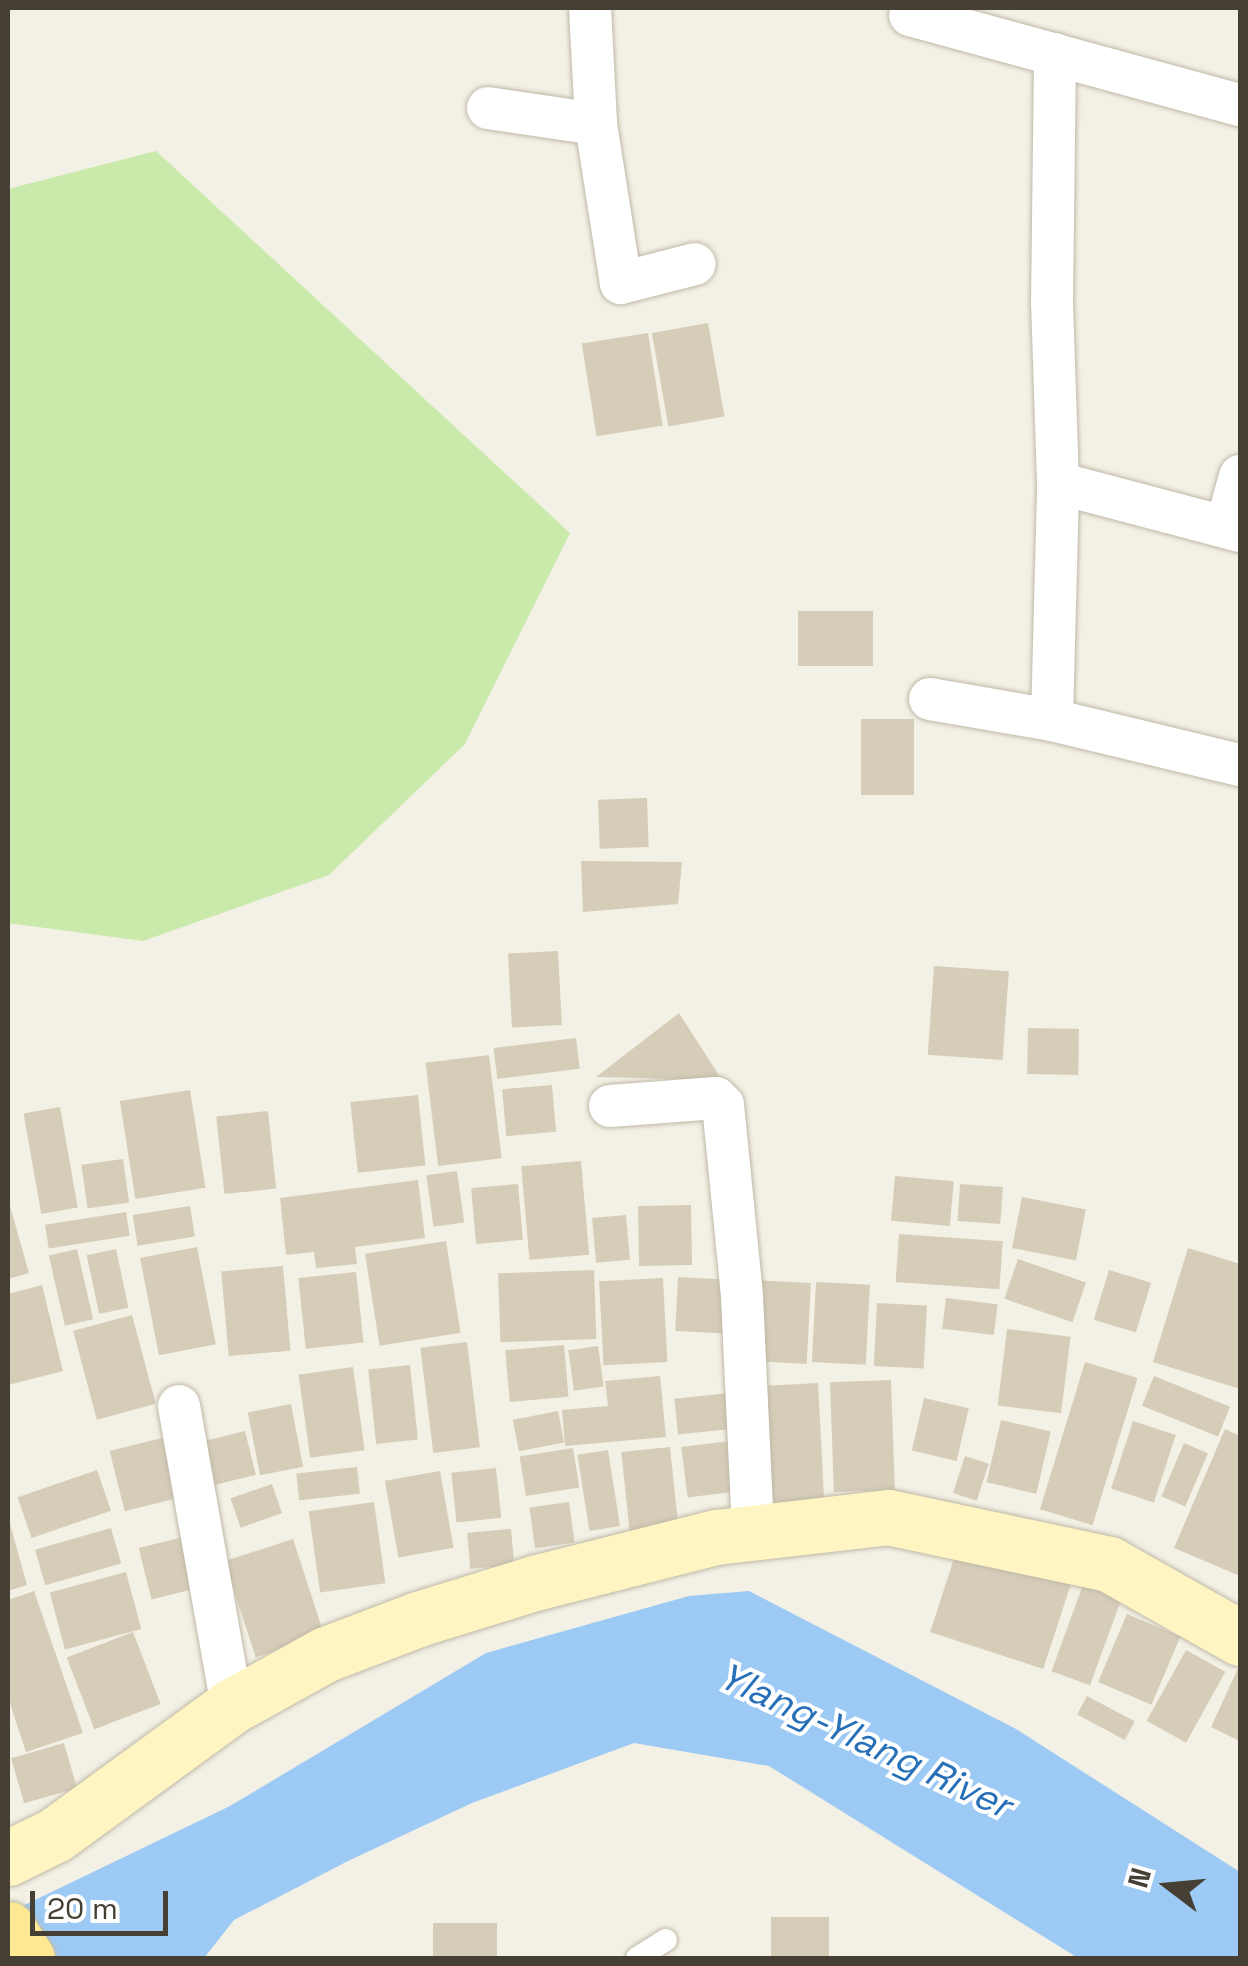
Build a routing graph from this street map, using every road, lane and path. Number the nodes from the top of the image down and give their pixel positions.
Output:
1 (590, 8) edge
2 (910, 15) dead end
3 (1055, 54) junction
4 (1240, 105) edge
5 (488, 108) dead end
6 (596, 124) junction
7 (695, 264) dead end
8 (1240, 476) edge
9 (1058, 483) junction
10 (1233, 529) edge
11 (930, 700) dead end
12 (1052, 720) junction
13 (1240, 765) edge
14 (610, 1106) dead end
15 (179, 1406) dead end
16 (753, 1533) junction
17 (1240, 1638) edge
18 (232, 1706) junction
19 (10, 1853) edge
20 (8, 1929) edge
21 (666, 1940) dead end
22 (27, 1958) edge
23 (637, 1958) edge

1 - 6 street
2 - 3 street
3 - 4 street
3 - 9 street
5 - 6 street
6 - 7 street
8 - 10 street
9 - 10 street
9 - 12 street
11 - 12 street
12 - 13 street
14 - 16 street
15 - 18 street
16 - 17 street
16 - 18 street
18 - 19 street
20 - 22 main road
21 - 23 lane

